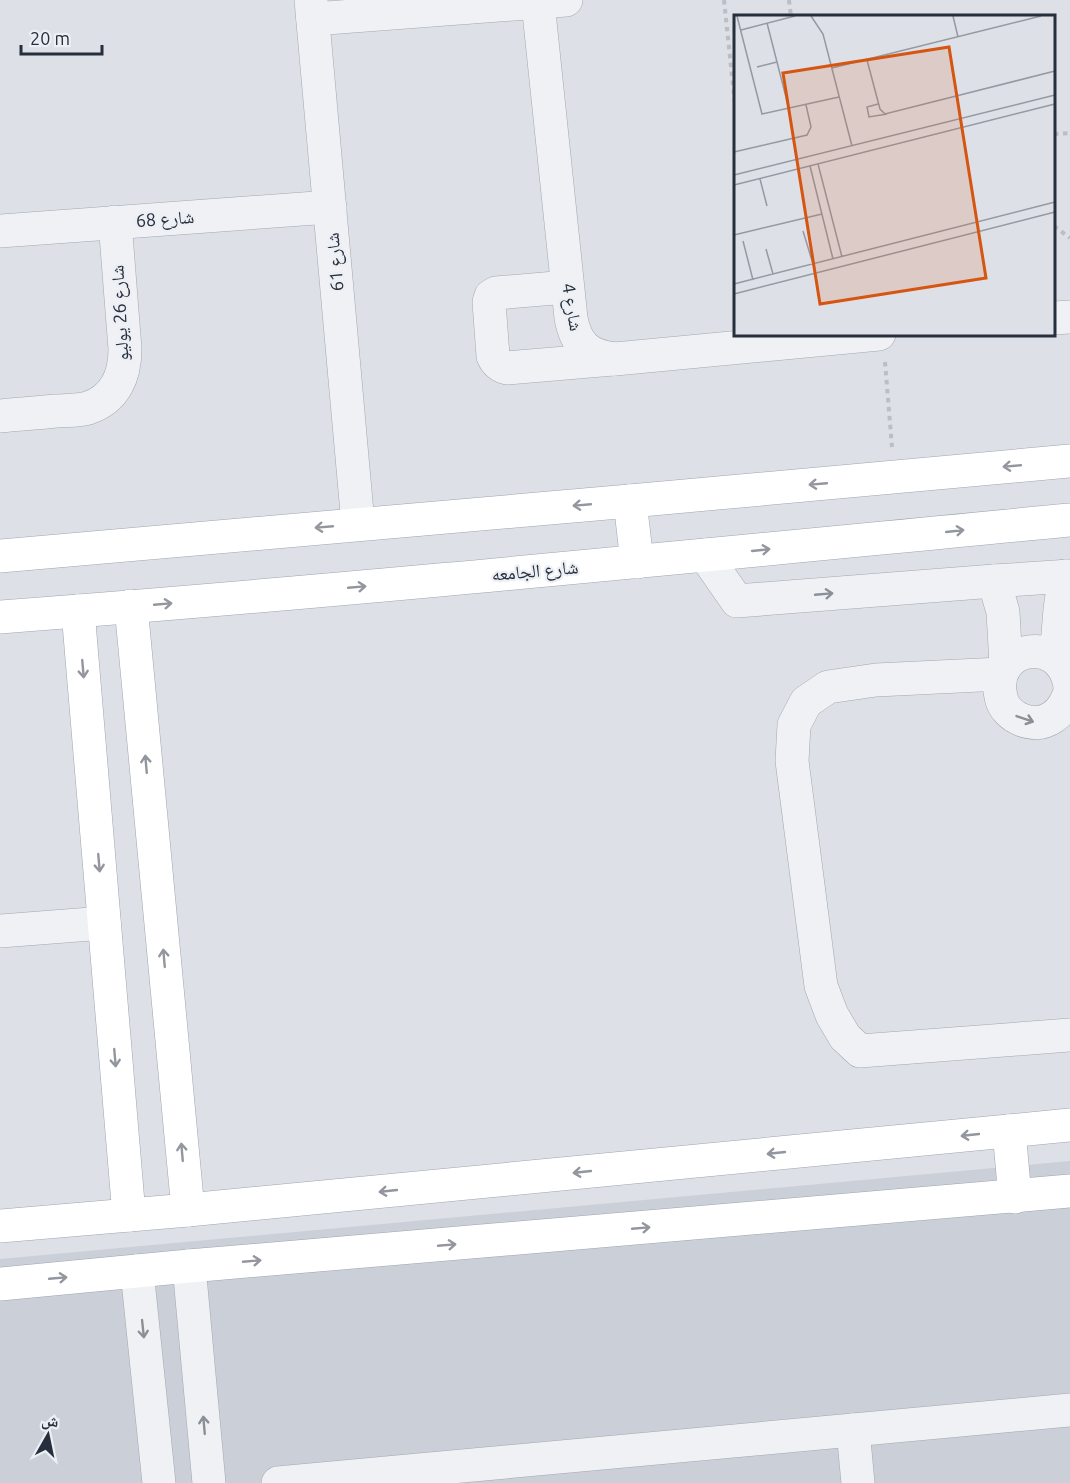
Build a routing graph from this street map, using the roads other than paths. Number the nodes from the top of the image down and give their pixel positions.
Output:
1 (533, 2) edge
2 (312, 9) edge
3 (330, 207) junction
4 (115, 222) junction
5 (1, 223) edge
6 (567, 287) junction
7 (1070, 317) edge
8 (1055, 318) edge
9 (882, 346) edge
10 (615, 359) junction
11 (0, 416) edge
12 (1070, 461) edge
13 (630, 501) junction
14 (1070, 520) edge
15 (358, 524) junction
16 (705, 555) junction
17 (0, 556) edge
18 (636, 562) junction
19 (1068, 576) edge
20 (994, 581) junction
21 (131, 606) junction
22 (78, 611) junction
23 (0, 616) edge
24 (1004, 670) junction
25 (1065, 672) edge
26 (104, 923) junction
27 (0, 931) edge
28 (1070, 1035) edge
29 (1070, 1125) edge
30 (1010, 1131) junction
31 (1070, 1191) edge
32 (1015, 1197) junction
33 (188, 1210) junction
34 (129, 1215) junction
35 (0, 1226) edge
36 (189, 1266) junction
37 (137, 1271) junction
38 (0, 1284) edge
39 (1070, 1410) edge
40 (853, 1430) junction
41 (159, 1483) edge
42 (209, 1483) edge
43 (278, 1483) edge
44 (858, 1483) edge

1 - 2 street
1 - 6 street, شارع 4
2 - 3 street, شارع 61
3 - 4 street, شارع 68
3 - 15 street, شارع 61
4 - 5 street, شارع 68
4 - 11 street, شارع 26 يوليو
6 - 10 street, شارع 4
6 - 10 street
7 - 8 street
9 - 10 street, شارع 4
12 -> 13 main road
13 -> 15 main road
13 - 18 main road
16 -> 14 main road, شارع الجامعه
15 -> 17 main road
16 - 18 main road, شارع الجامعه
16 -> 20 street
21 -> 18 main road, شارع الجامعه
19 - 20 street
19 - 25 street
20 - 24 street
21 - 22 main road, شارع الجامعه
33 -> 21 main road
22 - 23 main road, شارع الجامعه
22 -> 26 main road
24 - 25 street
24 -> 25 street
24 - 28 street
26 - 27 street
26 -> 34 main road
29 - 30 main road
30 - 32 main road
30 -> 33 main road
31 - 32 main road
36 -> 32 main road
33 - 34 main road
34 - 35 main road
36 - 37 main road
42 -> 36 street
38 -> 37 main road
37 -> 41 street
39 - 40 street
40 - 43 street
40 - 44 street

